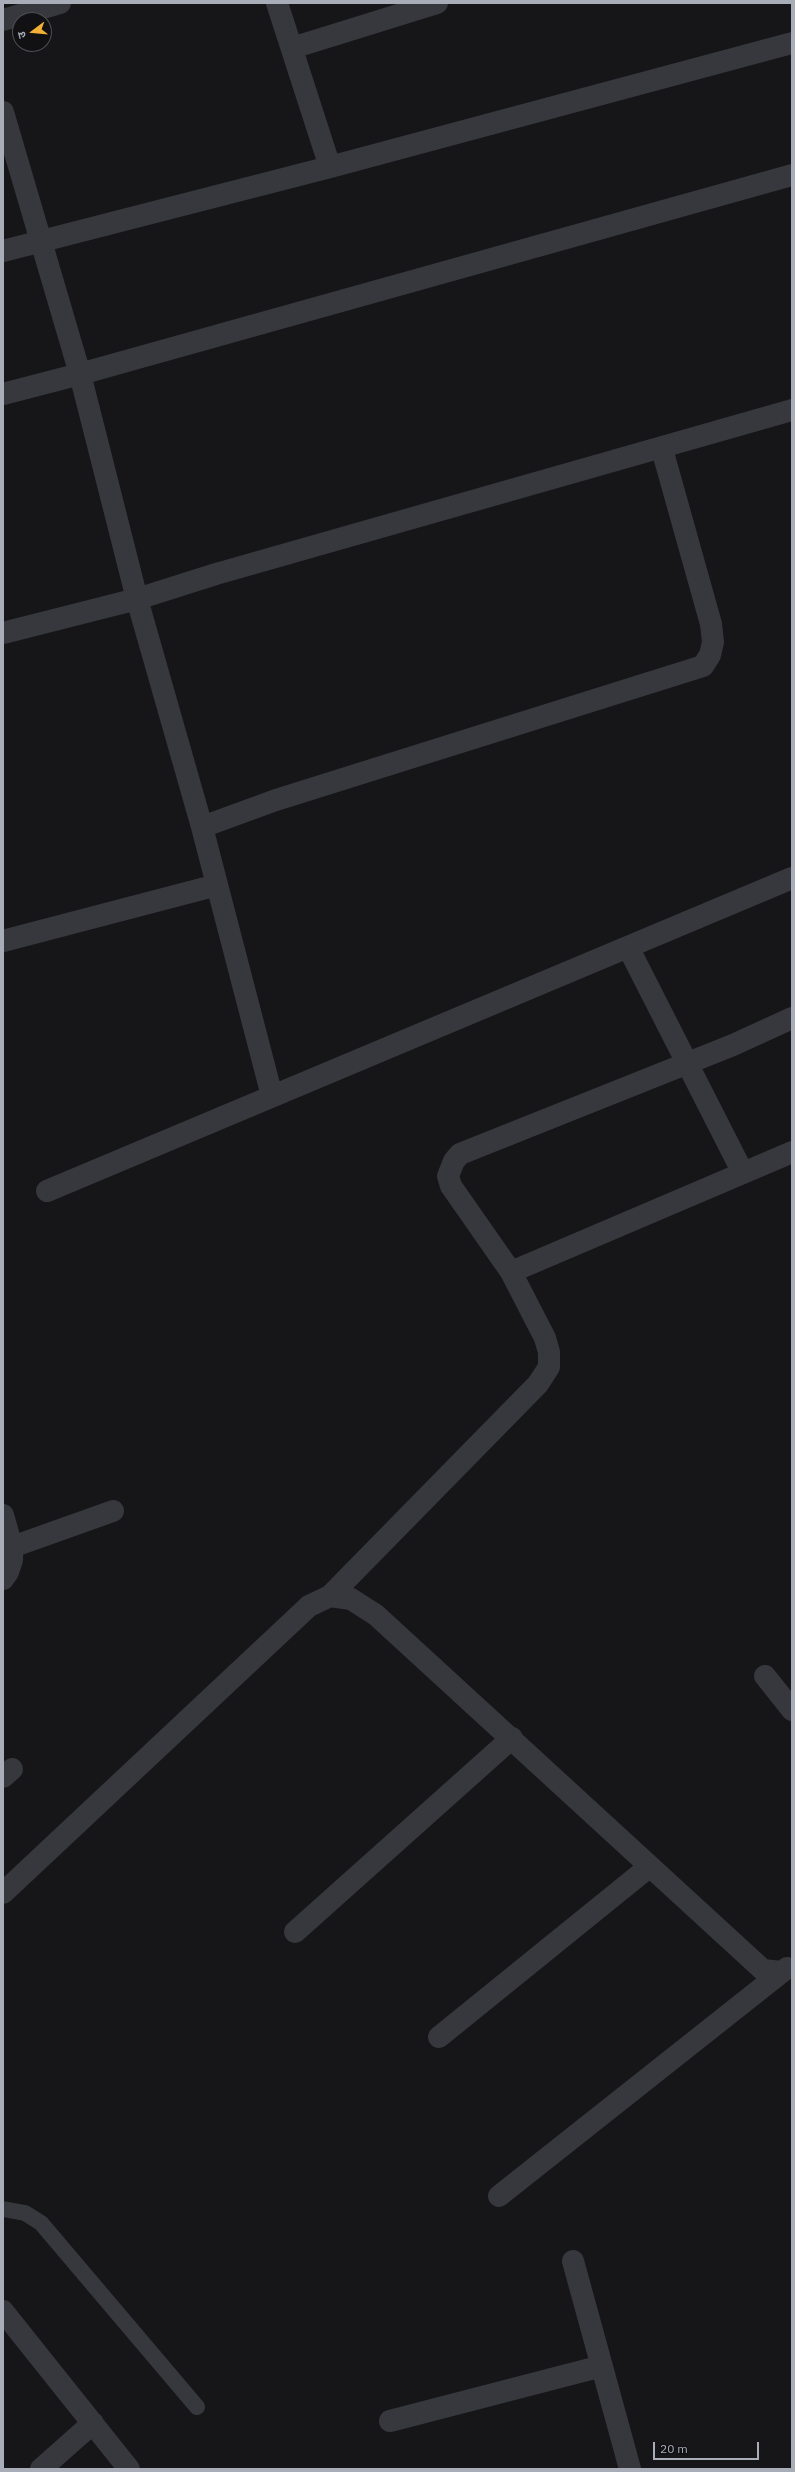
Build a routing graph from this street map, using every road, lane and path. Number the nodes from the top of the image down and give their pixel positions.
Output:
1 (60, 3) edge
2 (277, 3) edge
3 (437, 3) edge
4 (3, 20) edge
5 (792, 43) edge
6 (292, 48) junction
7 (3, 112) edge
8 (330, 167) junction
9 (792, 175) edge
10 (40, 242) junction
11 (3, 251) edge
12 (80, 374) junction
13 (3, 394) edge
14 (792, 410) edge
15 (662, 449) junction
16 (137, 599) junction
17 (3, 633) edge
18 (202, 827) junction
19 (792, 878) edge
20 (217, 885) junction
21 (3, 941) edge
22 (628, 947) junction
23 (792, 1018) edge
24 (688, 1063) junction
25 (272, 1096) junction
26 (792, 1152) edge
27 (743, 1174) junction
28 (47, 1191) dead end
29 (511, 1272) junction
30 (113, 1511) dead end
31 (3, 1515) edge
32 (12, 1547) junction
33 (5, 1575) edge
34 (330, 1596) junction
35 (765, 1676) dead end
36 (792, 1710) edge
37 (512, 1738) junction
38 (649, 1868) junction
39 (3, 1894) edge
40 (295, 1932) dead end
41 (786, 1969) edge
42 (439, 2037) dead end
43 (499, 2196) dead end
44 (3, 2209) edge
45 (573, 2261) dead end
46 (3, 2311) edge
47 (602, 2366) junction
48 (196, 2407) dead end
49 (390, 2421) dead end
50 (93, 2423) junction
51 (41, 2469) edge
52 (129, 2469) edge
53 (630, 2469) edge

1 - 4 street
2 - 6 street
3 - 6 street
5 - 8 street
6 - 8 street
7 - 10 street
8 - 10 street
9 - 12 street
10 - 11 street
10 - 12 street
12 - 13 street
12 - 16 street
14 - 15 street
15 - 16 street
15 - 18 street
16 - 17 street
16 - 18 street
18 - 20 street
19 - 22 street
20 - 21 street
20 - 25 street
22 - 24 street
22 - 25 street
23 - 24 street
24 - 27 street
24 - 29 street
25 - 28 street
26 - 27 street
27 - 29 street
29 - 34 street
30 - 32 street
31 - 32 street
32 - 33 street
34 - 37 street
34 - 39 street
35 - 36 street
37 - 38 street
37 - 40 street
38 - 41 street
38 - 42 street
41 - 43 street
44 - 48 lane
45 - 47 street
46 - 50 street
47 - 49 street
47 - 53 street
50 - 51 street
50 - 52 street

